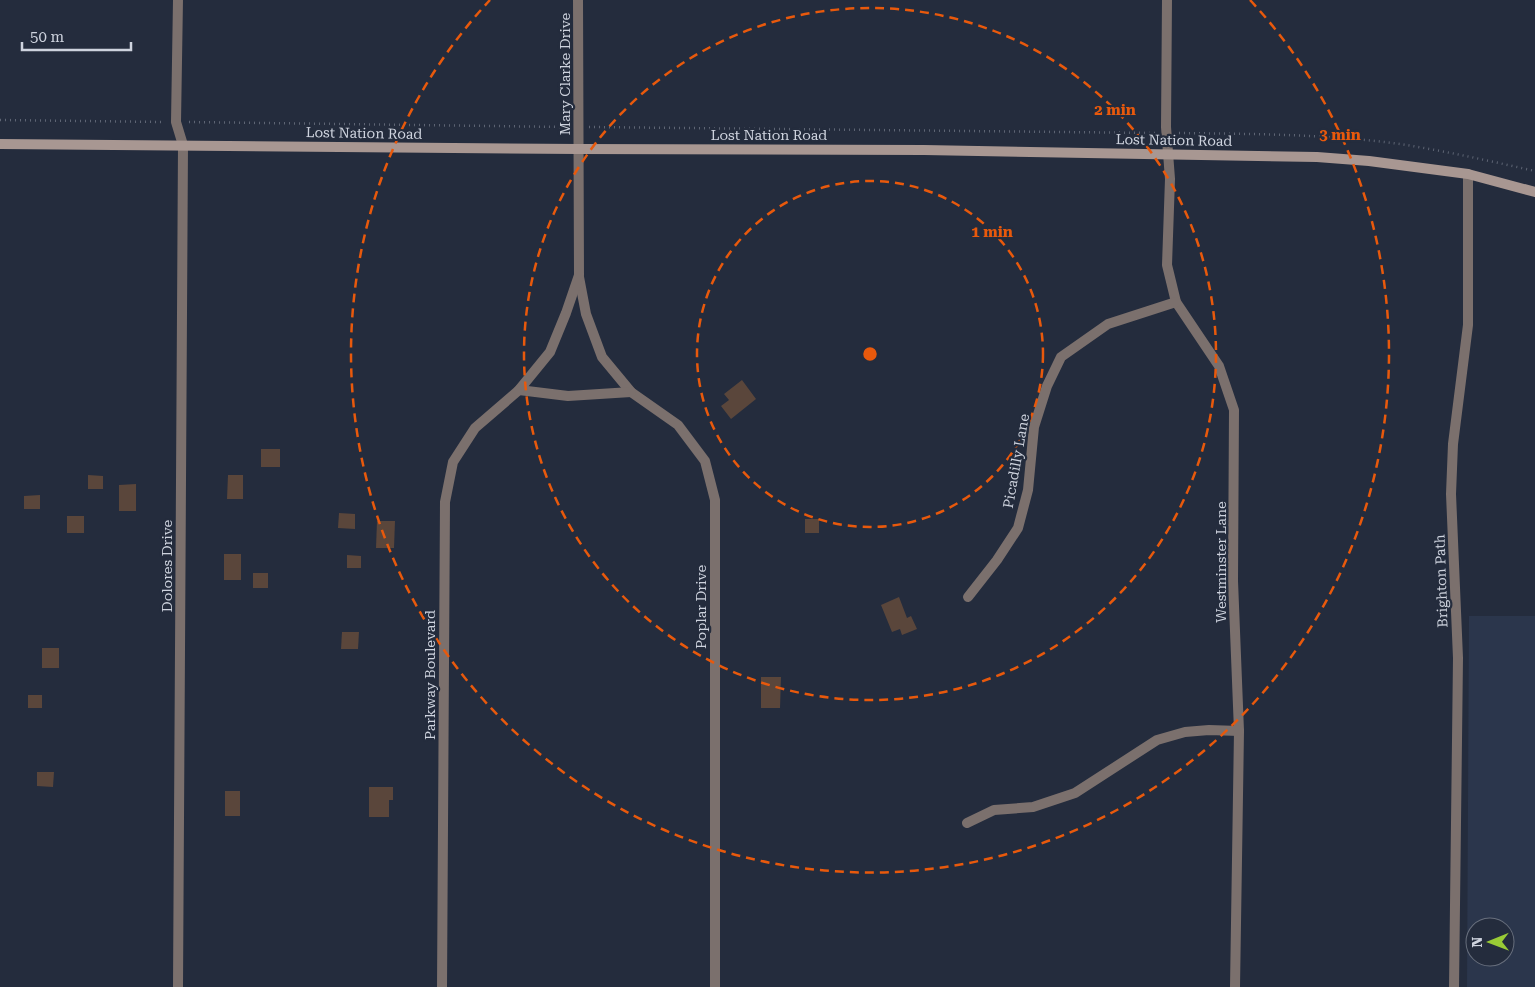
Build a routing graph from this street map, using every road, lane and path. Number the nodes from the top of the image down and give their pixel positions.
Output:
1 (178, 0) edge
2 (578, 0) edge
3 (1167, 0) edge
4 (0, 120) edge
5 (176, 122) junction
6 (578, 127) junction
7 (1166, 133) junction
8 (0, 144) edge
9 (183, 145) junction
10 (578, 149) junction
11 (1168, 153) junction
12 (1535, 171) edge
13 (1468, 174) junction
14 (1535, 192) edge
15 (579, 275) junction
16 (1176, 302) junction
17 (519, 390) junction
18 (631, 392) junction
19 (968, 597) dead end
20 (1239, 732) junction
21 (967, 823) dead end
22 (178, 987) edge
23 (442, 987) edge
24 (715, 987) edge
25 (1235, 987) edge
26 (1454, 987) edge

1 - 5 street, Dolores Drive
2 - 6 street, Mary Clarke Drive
3 - 7 street, Westminster Lane
4 - 5 path
5 - 6 path
5 - 9 street, Dolores Drive
6 - 7 path
6 - 10 street, Mary Clarke Drive
7 - 11 street, Westminster Lane
7 - 12 path
8 - 9 street, Lost Nation Road
9 - 10 street, Lost Nation Road
9 - 22 street, Dolores Drive
10 - 11 street, Lost Nation Road
10 - 15 street, Parkway Boulevard
11 - 13 street, Lost Nation Road
11 - 16 street, Westminster Lane
13 - 14 street, Lost Nation Road
13 - 26 street, Brighton Path
15 - 17 street, Parkway Boulevard
15 - 18 street, Poplar Drive
16 - 19 street, Picadilly Lane
16 - 20 street, Westminster Lane
17 - 18 street
17 - 23 street, Parkway Boulevard
18 - 24 street, Poplar Drive
20 - 21 street
20 - 25 street, Westminster Lane

